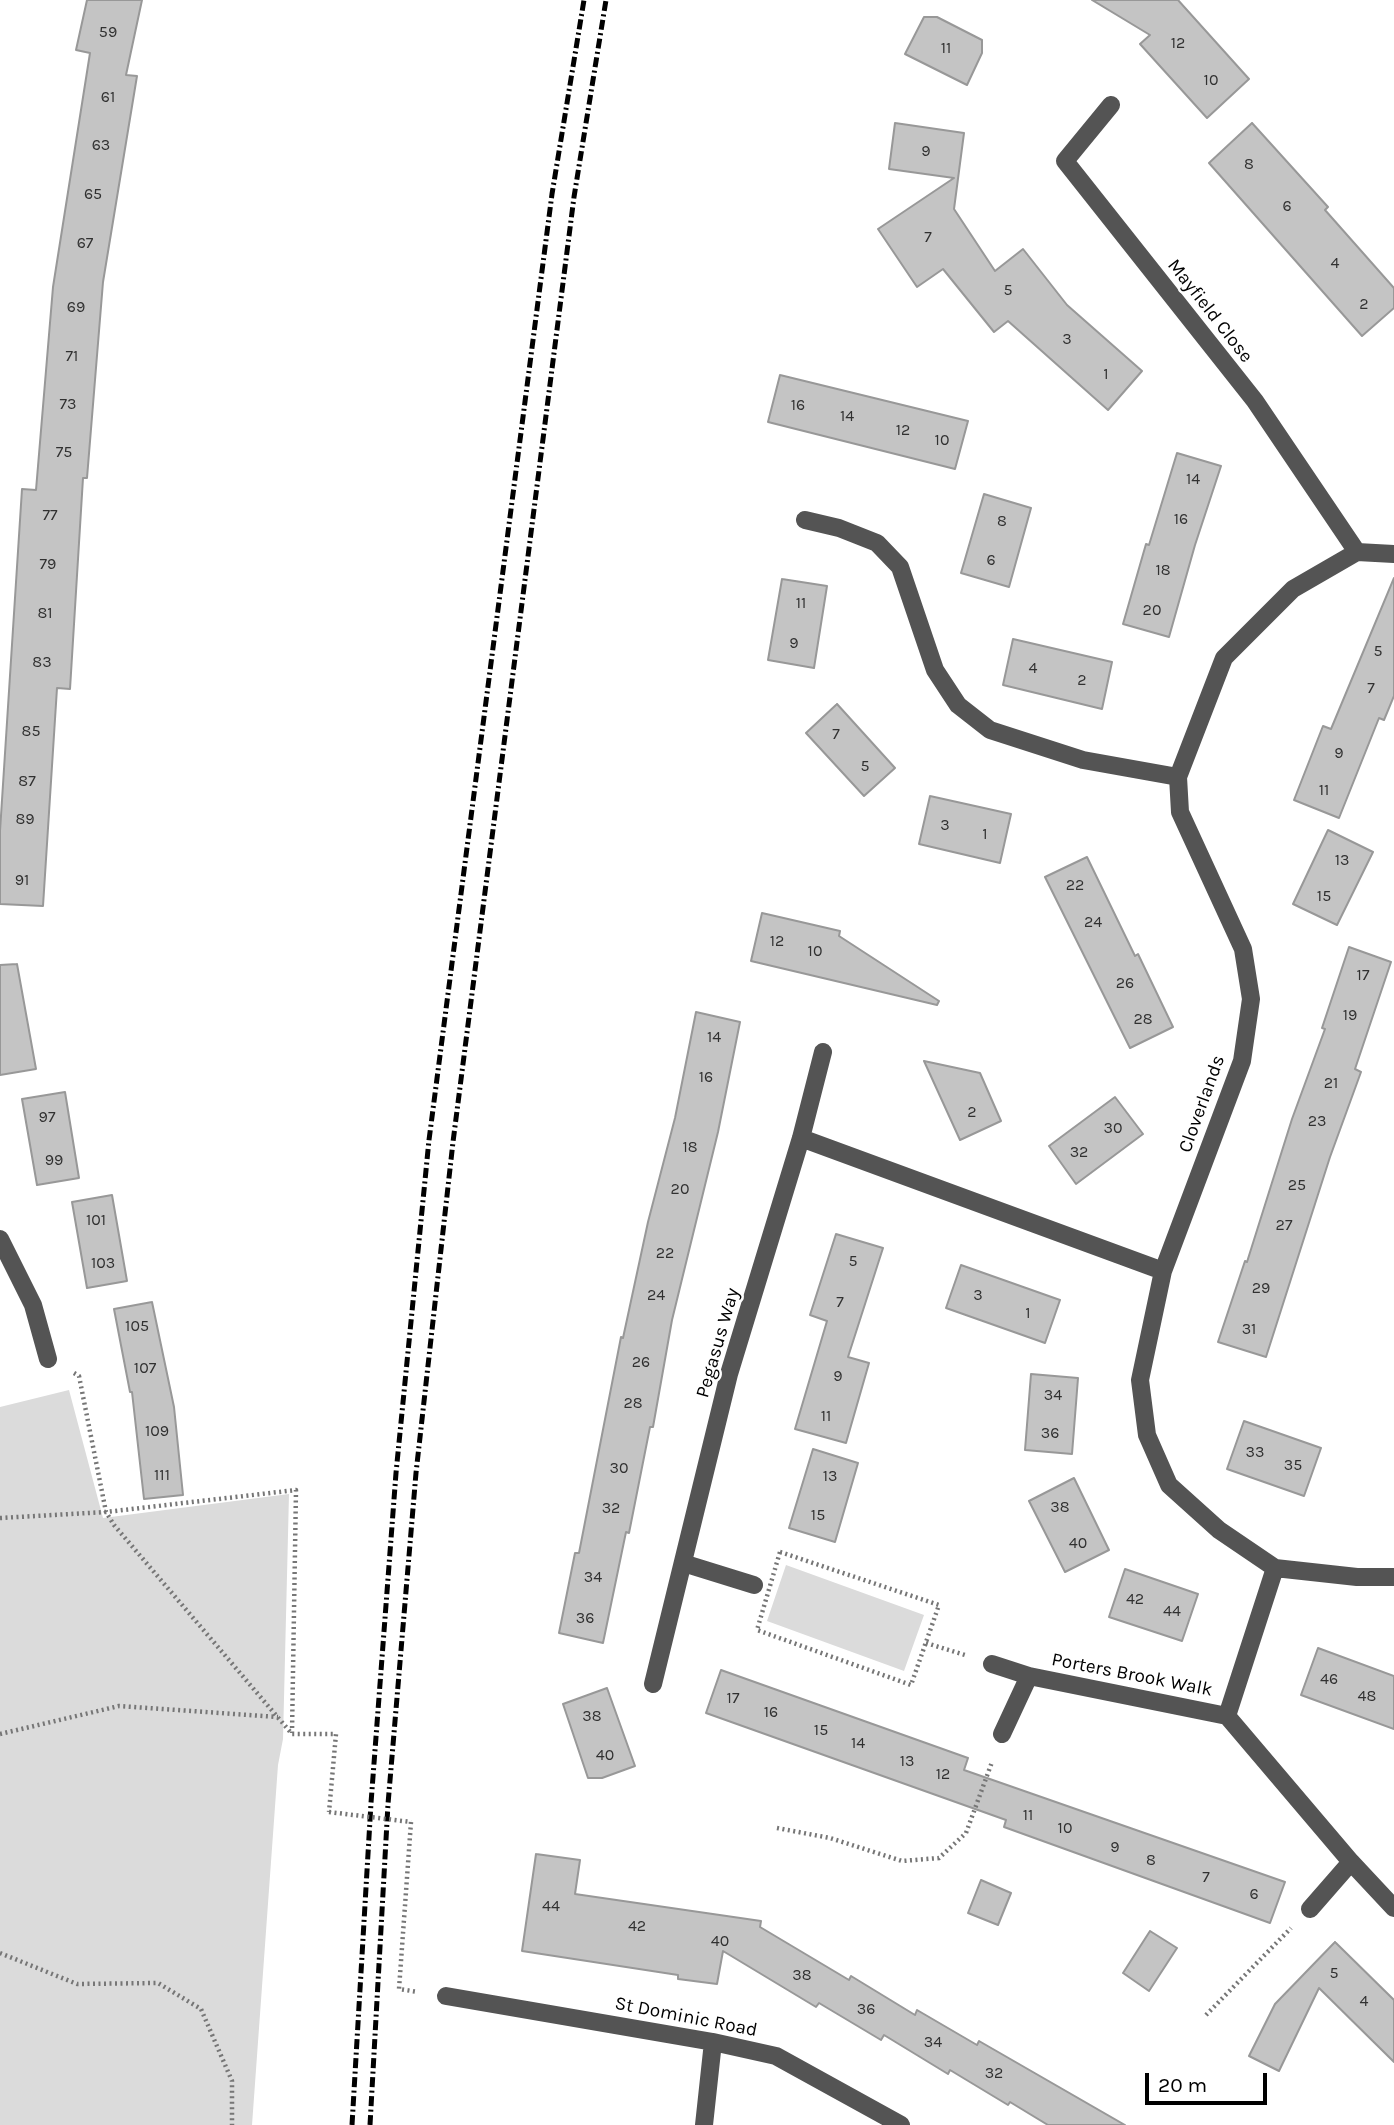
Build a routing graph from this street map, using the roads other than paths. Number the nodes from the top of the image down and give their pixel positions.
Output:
1 (1111, 105) dead end
2 (805, 520) dead end
3 (1357, 552) junction
4 (1394, 554) edge
5 (1178, 777) junction
6 (823, 1052) dead end
7 (801, 1138) junction
8 (2, 1249) edge
9 (1163, 1271) junction
10 (48, 1359) road end
11 (683, 1563) junction
12 (1275, 1568) junction
13 (1394, 1577) edge
14 (754, 1585) dead end
15 (992, 1664) road end
16 (1029, 1676) junction
17 (653, 1684) dead end
18 (1227, 1716) junction
19 (1002, 1734) road end
20 (1351, 1862) junction
21 (1394, 1908) edge
22 (1310, 1909) road end
23 (446, 1996) road end
24 (713, 2042) junction
25 (704, 2125) edge
26 (901, 2125) edge

1 - 3 street, Mayfield Close
2 - 5 street
3 - 4 street
3 - 5 street, Cloverlands
5 - 9 street, Cloverlands
6 - 7 street, Pegasus Way
7 - 9 street
7 - 11 street, Pegasus Way
8 - 10 street
9 - 12 street, Cloverlands
11 - 14 street
11 - 17 street, Pegasus Way
12 - 13 street, Cloverlands
12 - 18 street, Porters Brook Walk
15 - 16 street, Porters Brook Walk
16 - 18 street, Porters Brook Walk
16 - 19 street, Porters Brook Walk
18 - 20 street, Porters Brook Walk
20 - 21 street, Porters Brook Walk
20 - 22 street
23 - 24 street, St Dominic Road
24 - 25 street
24 - 26 street, St Dominic Road

